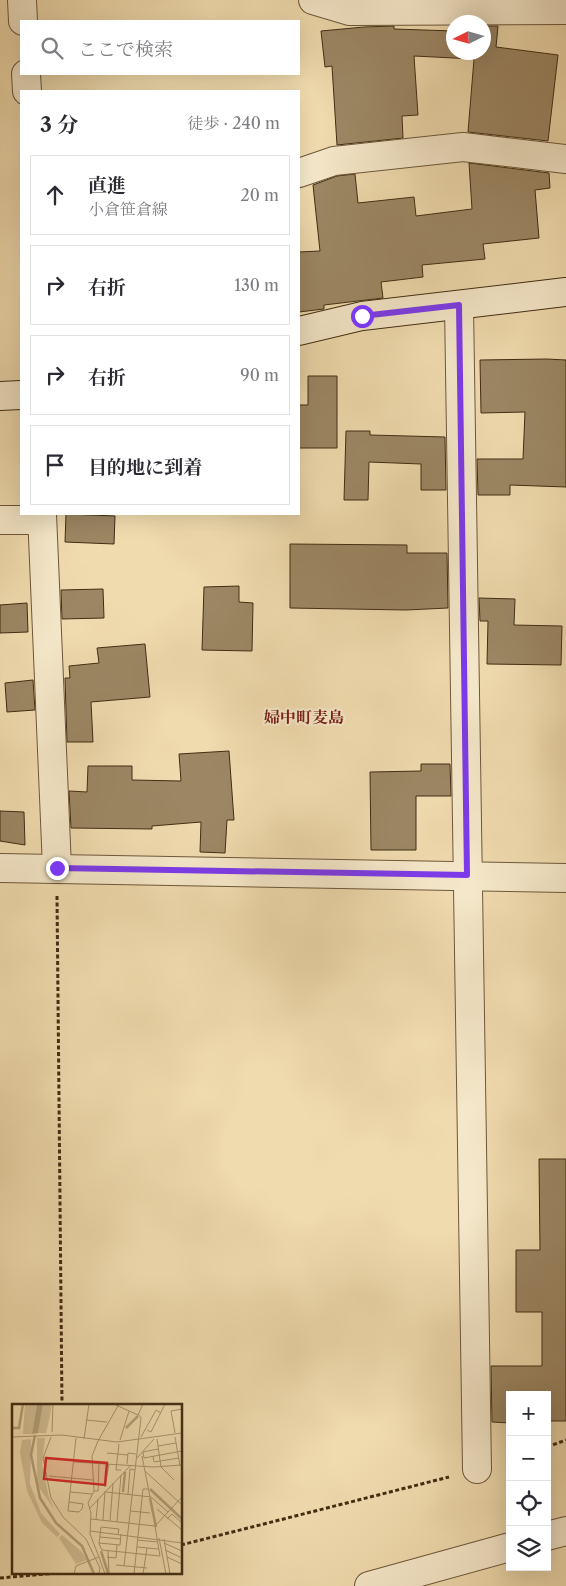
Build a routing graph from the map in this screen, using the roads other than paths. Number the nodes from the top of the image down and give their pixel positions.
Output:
1 (22, 0) edge
2 (313, 0) edge
3 (566, 10) edge
4 (23, 20) edge
5 (26, 75) edge
6 (27, 90) edge
7 (566, 159) edge
8 (300, 174) edge
9 (566, 292) edge
10 (459, 305) junction
11 (300, 332) edge
12 (20, 395) edge
13 (0, 396) edge
14 (42, 517) edge
15 (0, 520) edge
16 (0, 868) edge
17 (57, 868) junction
18 (467, 875) junction
19 (566, 878) edge
20 (477, 1470) road end
21 (566, 1531) edge
22 (551, 1535) edge
23 (506, 1548) edge
24 (370, 1586) edge

1 - 4 street
2 - 3 street
5 - 6 street
7 - 8 street
9 - 10 street
10 - 11 street
10 - 18 street
12 - 13 street
14 - 15 street
14 - 17 street
16 - 17 street
17 - 18 street
18 - 19 street
18 - 20 street
21 - 22 street
23 - 24 street

